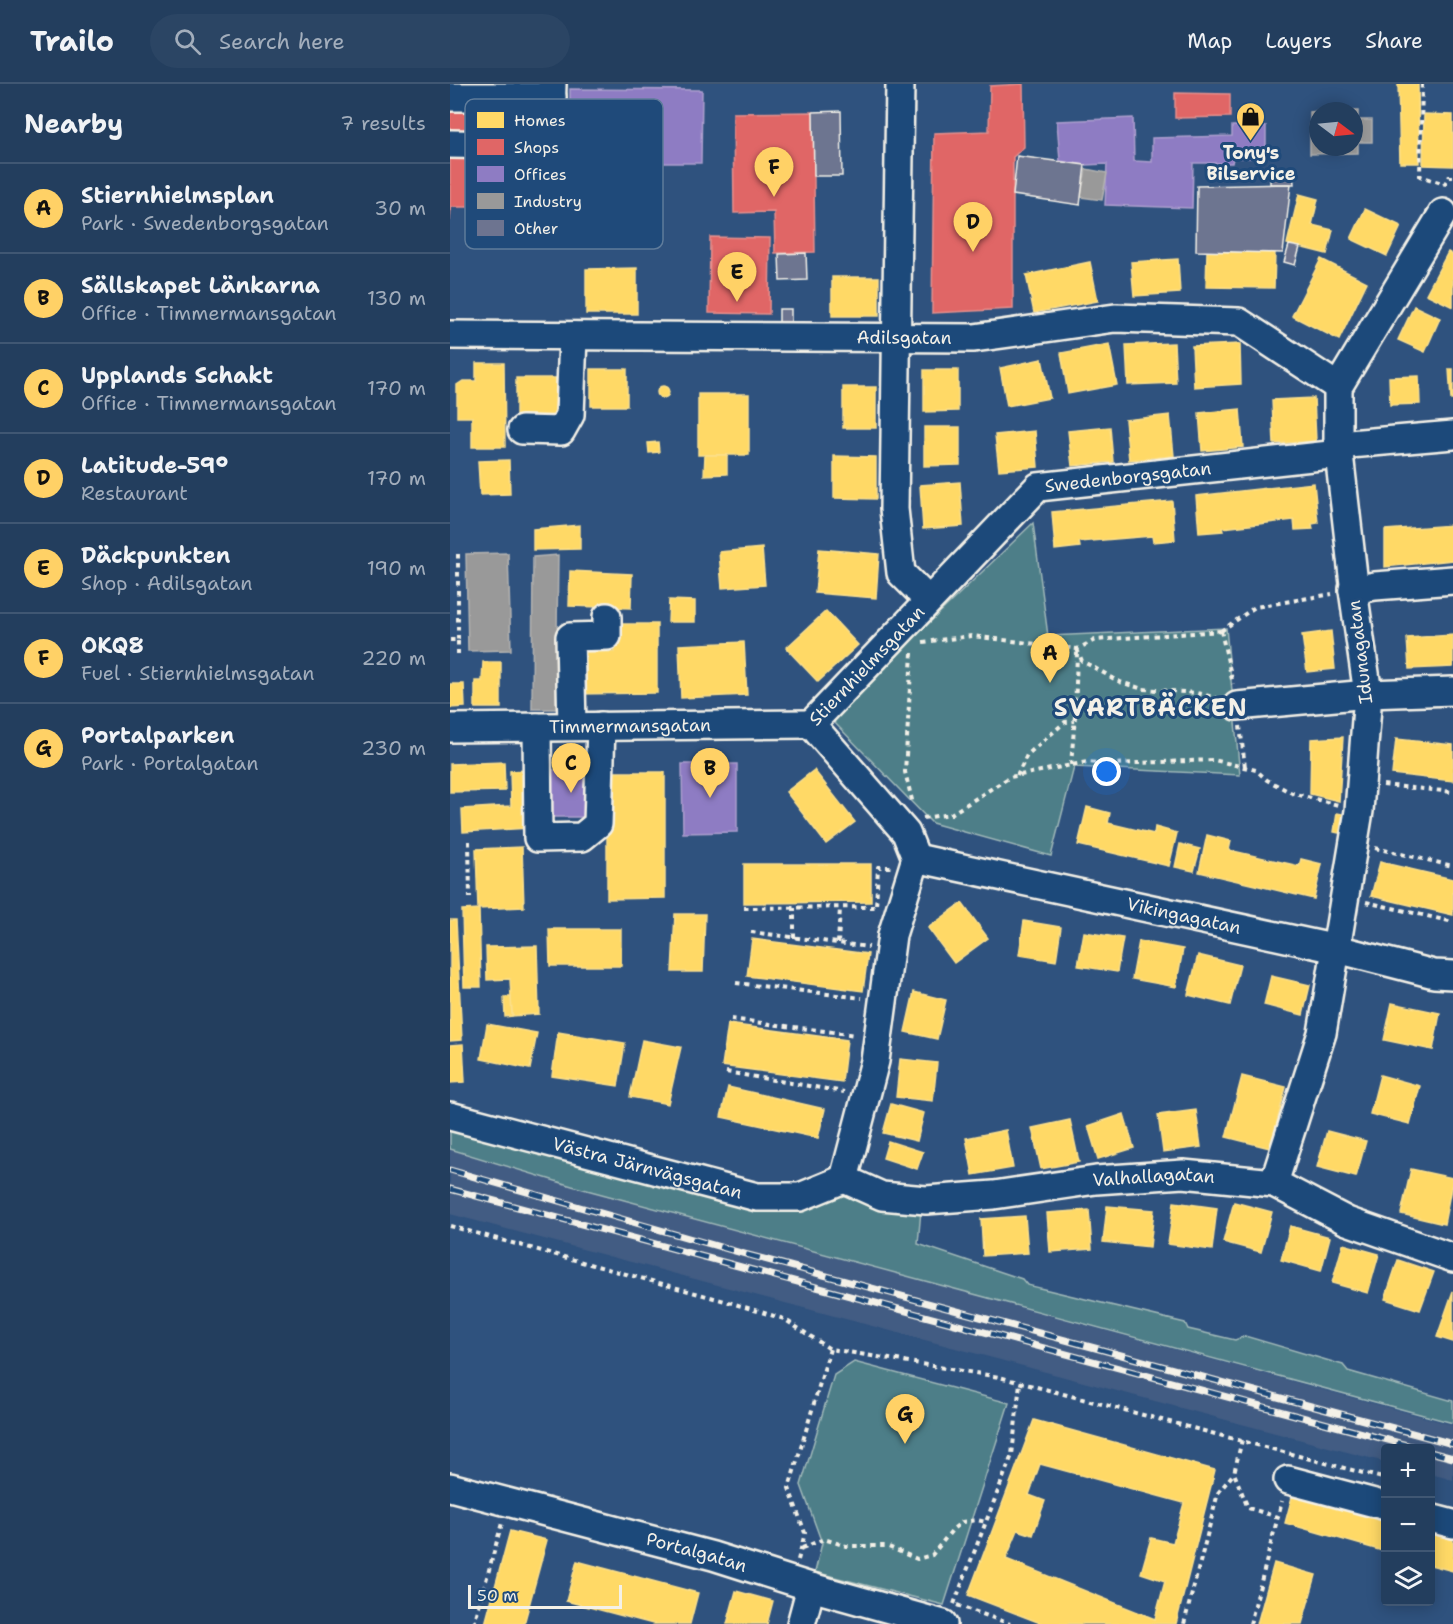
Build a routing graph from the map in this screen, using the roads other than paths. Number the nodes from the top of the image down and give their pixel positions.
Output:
1 (900, 84) edge
2 (552, 90) edge
3 (450, 97) edge
4 (450, 144) edge
5 (465, 144) edge
6 (1443, 213) dead end
7 (450, 335) edge
8 (573, 336) junction
9 (898, 337) junction
10 (1338, 387) junction
11 (522, 430) dead end
12 (1453, 435) edge
13 (1339, 449) junction
14 (1453, 579) edge
15 (1353, 590) junction
16 (928, 600) junction
17 (607, 617) dead end
18 (1453, 691) edge
19 (1368, 694) junction
20 (1237, 706) road end
21 (811, 724) junction
22 (572, 726) junction
23 (602, 726) junction
24 (537, 727) junction
25 (450, 728) edge
26 (914, 863) junction
27 (1337, 949) junction
28 (1453, 975) edge
29 (450, 1116) edge
30 (844, 1179) junction
31 (1274, 1183) junction
32 (1453, 1258) edge
33 (1292, 1467) road end
34 (450, 1487) edge
35 (1381, 1504) edge
36 (1435, 1519) edge
37 (1453, 1524) edge
38 (802, 1584) junction
39 (948, 1614) edge
40 (801, 1624) edge

1 - 9 street, Stiernhielmsgatan
2 - 3 street
4 - 5 street
6 - 10 street
7 - 8 street, Adilsgatan
8 - 9 street, Adilsgatan
8 - 11 street
9 - 10 street, Adilsgatan
9 - 16 street, Stiernhielmsgatan
10 - 13 street, Idunagatan
12 - 13 street, Swedenborgsgatan
13 - 15 street, Idunagatan
13 - 16 street, Swedenborgsgatan
14 - 15 street
15 - 19 street, Idunagatan
16 - 21 street, Stiernhielmsgatan
17 - 22 street
18 - 19 street
19 - 20 street
19 - 27 street, Idunagatan
21 - 23 street, Timmermansgatan
21 - 26 street, Stiernhielmsgatan
22 - 23 street, Timmermansgatan
22 - 24 street, Timmermansgatan
23 - 24 street
24 - 25 street, Timmermansgatan
26 - 27 street, Vikingagatan
26 - 30 street
27 - 28 street, Vikingagatan
27 - 31 street, Idunagatan
29 - 30 street, Västra Järnvägsgatan
30 - 31 street, Valhallagatan
31 - 32 street, Valhallagatan
33 - 35 street
34 - 38 street, Portalgatan
36 - 37 street
38 - 39 street, Portalgatan
38 - 40 street

